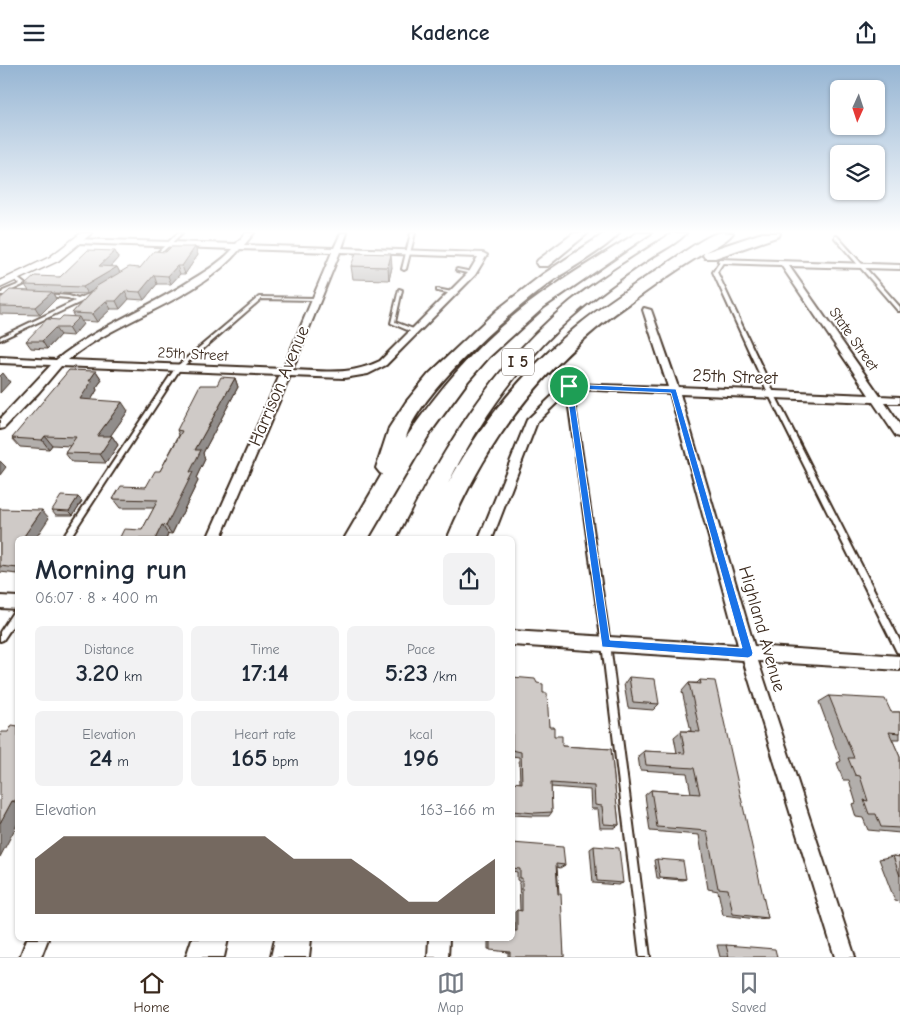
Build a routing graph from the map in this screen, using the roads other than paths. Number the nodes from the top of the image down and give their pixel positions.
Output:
1 (22, 275) edge
2 (206, 275) edge
3 (326, 275) edge
4 (470, 275) edge
5 (528, 275) edge
6 (552, 275) edge
7 (583, 275) edge
8 (617, 275) edge
9 (660, 275) edge
10 (673, 275) edge
11 (716, 275) edge
12 (791, 275) edge
13 (869, 275) edge
14 (400, 289) dead end
15 (0, 291) edge
16 (438, 291) dead end
17 (96, 292) edge
18 (452, 293) junction
19 (19, 294) edge
20 (39, 295) edge
21 (316, 299) junction
22 (79, 301) junction
23 (619, 303) junction
24 (900, 310) edge
25 (648, 311) dead end
26 (414, 331) junction
27 (0, 339) edge
28 (0, 360) edge
29 (58, 363) junction
30 (178, 369) junction
31 (286, 373) junction
32 (435, 378) junction
33 (569, 386) junction
34 (674, 391) junction
35 (772, 395) junction
36 (878, 399) junction
37 (900, 400) edge
38 (0, 425) edge
39 (900, 433) edge
40 (378, 501) junction
41 (67, 536) edge
42 (214, 536) edge
43 (358, 536) edge
44 (411, 536) edge
45 (435, 536) edge
46 (486, 536) edge
47 (0, 602) edge
48 (15, 603) edge
49 (15, 616) edge
50 (0, 638) edge
51 (515, 638) edge
52 (606, 644) junction
53 (900, 649) edge
54 (748, 653) junction
55 (900, 663) edge
56 (37, 941) edge
57 (209, 941) edge
58 (294, 941) edge
59 (439, 941) edge
60 (30, 957) edge
61 (205, 957) edge
62 (290, 957) edge
63 (438, 957) edge
64 (645, 957) edge
65 (845, 957) edge

1 - 15 main road
2 - 29 street
3 - 21 street, Harrison Avenue
4 - 18 street
5 - 32 highway
6 - 32 highway
7 - 40 highway, I 5
8 - 44 highway, I 5
9 - 23 highway
10 - 23 highway
11 - 35 lane
12 - 36 street, State Street
13 - 24 lane
14 - 26 lane
15 - 19 lane
16 - 18 lane
17 - 22 lane
18 - 26 street
20 - 22 lane
21 - 30 lane
21 - 31 street, Harrison Avenue
22 - 27 lane
23 - 45 highway
25 - 34 street, Highland Avenue
26 - 31 street, 25th Street
28 - 29 street, 25th Street
29 - 30 street, 25th Street
29 - 38 street
30 - 31 street, 25th Street
30 - 41 lane
31 - 42 street, Harrison Avenue
32 - 40 highway
33 - 34 street, 25th Street
33 - 46 street
33 - 52 lane
34 - 35 street, 25th Street
34 - 54 street, Highland Avenue
35 - 36 street, 25th Street
35 - 53 lane
36 - 37 street, 25th Street
36 - 39 street, State Street
40 - 43 highway, I 5
47 - 48 street
49 - 50 lane
51 - 52 street
52 - 54 street
52 - 64 lane
54 - 55 street
54 - 65 street, Highland Avenue
56 - 60 street
57 - 61 highway
58 - 62 highway
59 - 63 street

